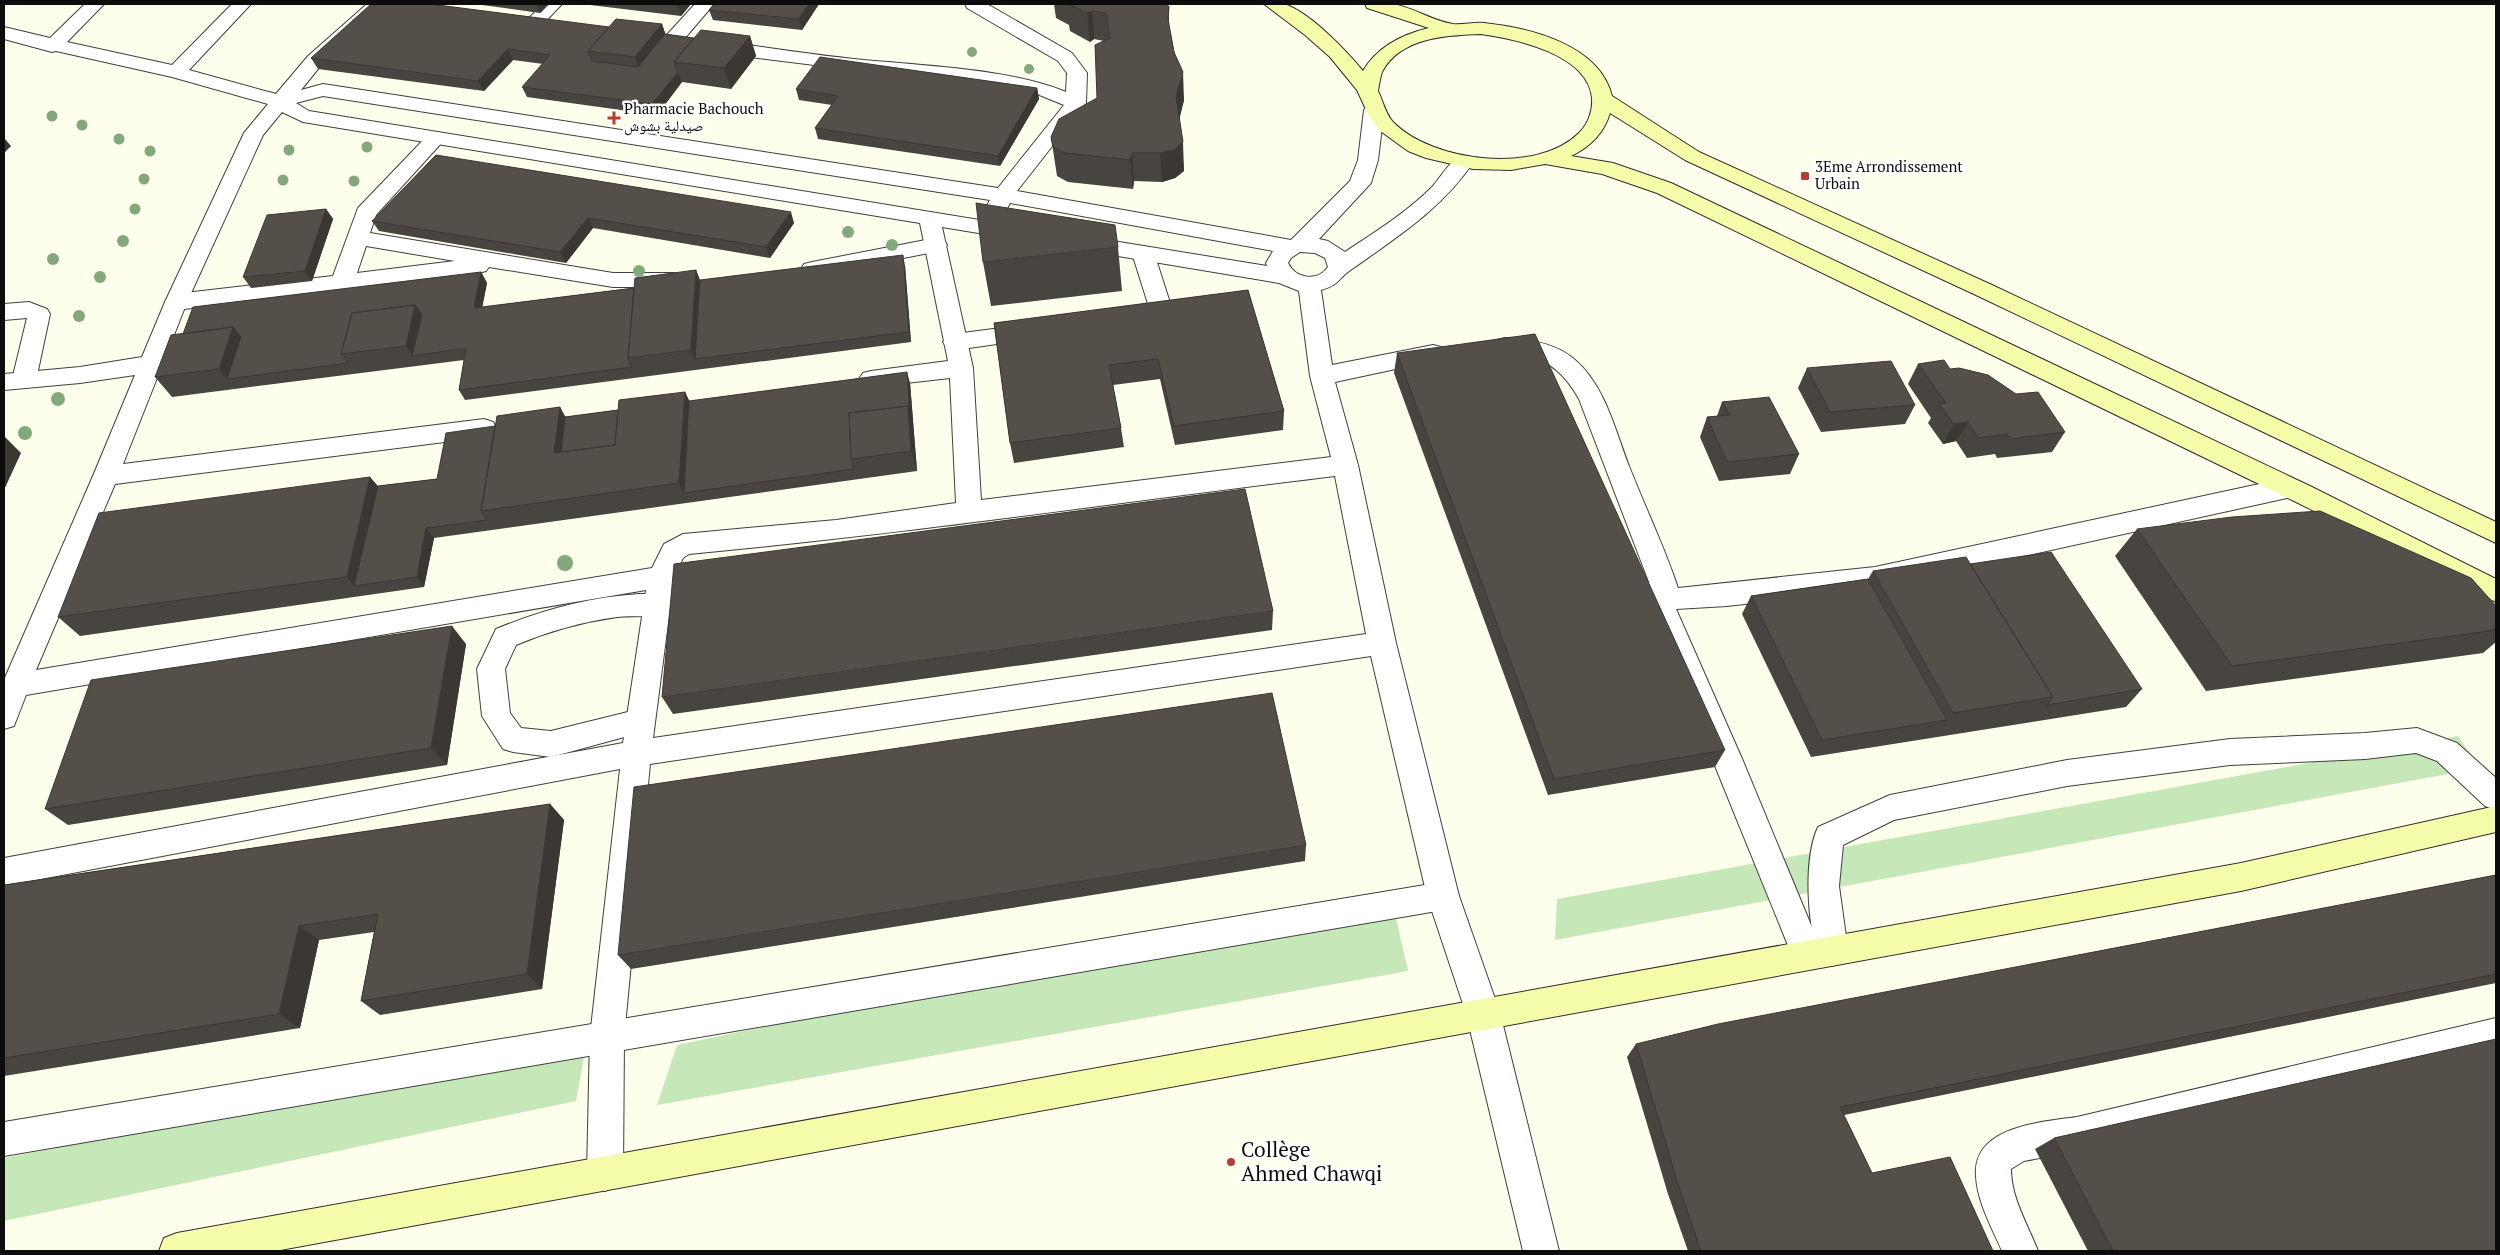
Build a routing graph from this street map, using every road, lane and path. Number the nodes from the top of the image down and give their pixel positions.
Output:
1 (94, 4) edge
2 (242, 4) edge
3 (378, 4) edge
4 (553, 4) edge
5 (705, 4) edge
6 (974, 4) edge
7 (1273, 4) edge
8 (1374, 4) edge
9 (555, 23) edge
10 (1451, 30) junction
11 (4, 33) edge
12 (653, 38) edge
13 (672, 41) junction
14 (52, 46) junction
15 (176, 72) junction
16 (1371, 100) junction
17 (1604, 100) junction
18 (279, 101) junction
19 (1076, 103) junction
20 (436, 138) junction
21 (1545, 158) junction
22 (1464, 161) junction
23 (1003, 195) junction
24 (930, 220) junction
25 (986, 228) junction
26 (1035, 236) edge
27 (357, 238) junction
28 (1064, 240) edge
29 (936, 245) junction
30 (1296, 246) junction
31 (1143, 253) junction
32 (509, 263) junction
33 (1339, 267) junction
34 (796, 272) edge
35 (691, 280) edge
36 (1296, 280) junction
37 (342, 282) junction
38 (176, 302) junction
39 (4, 312) edge
40 (1109, 322) edge
41 (1051, 329) edge
42 (955, 342) junction
43 (1482, 346) edge
44 (1453, 350) edge
45 (150, 364) junction
46 (961, 368) junction
47 (1322, 376) junction
48 (14, 381) edge
49 (853, 381) edge
50 (509, 425) edge
51 (1345, 464) junction
52 (106, 476) junction
53 (2286, 488) junction
54 (970, 510) junction
55 (2496, 534) edge
56 (661, 577) junction
57 (2496, 591) edge
58 (1668, 599) junction
59 (657, 605) junction
60 (1382, 643) junction
61 (16, 654) edge
62 (18, 684) junction
63 (4, 717) edge
64 (640, 721) junction
65 (636, 753) junction
66 (2496, 797) edge
67 (2496, 819) edge
68 (4, 872) edge
69 (1443, 896) junction
70 (1819, 952) junction
71 (1483, 1013) junction
72 (2496, 1034) edge
73 (607, 1037) junction
74 (4, 1139) edge
75 (605, 1173) junction
76 (177, 1251) edge
77 (1541, 1251) edge
78 (2020, 1251) edge

1 - 14 street
2 - 15 street
3 - 18 street
4 - 9 street
5 - 13 street
6 - 19 street
7 - 16 street
8 - 10 street
10 - 16 street
10 - 17 street
11 - 14 street
12 - 13 street
13 - 19 street
14 - 15 street
15 - 18 street
16 - 22 street
16 - 30 street
17 - 21 street
17 - 55 street
18 - 20 street
18 - 23 street
18 - 38 street
19 - 23 street
20 - 24 street
20 - 27 street
21 - 22 street
21 - 53 street
22 - 33 street
23 - 25 street
23 - 30 street
24 - 25 street
24 - 29 street
25 - 26 street
27 - 32 street
27 - 37 street
28 - 31 street
29 - 34 street
29 - 42 street
30 - 33 street
30 - 36 street
31 - 36 street
31 - 40 street
32 - 35 street
32 - 37 street
33 - 36 street
36 - 47 street
37 - 38 street
38 - 45 street
39 - 48 street
41 - 42 street
42 - 46 street
43 - 58 street
44 - 47 street
45 - 48 street
45 - 52 street
46 - 49 street
46 - 54 street
47 - 51 street
50 - 52 street
51 - 54 street
51 - 60 street
52 - 61 street
53 - 57 street
53 - 58 street
54 - 56 street
56 - 59 street
56 - 62 street
58 - 70 street
59 - 64 street
59 - 64 street
60 - 65 street
60 - 69 street
61 - 62 street
62 - 63 street
64 - 65 street
65 - 68 street
65 - 73 street
66 - 70 street
67 - 70 street
69 - 71 street
69 - 73 street
70 - 71 street
71 - 75 street
71 - 77 street
72 - 78 street
73 - 74 street
73 - 75 street
75 - 76 street

